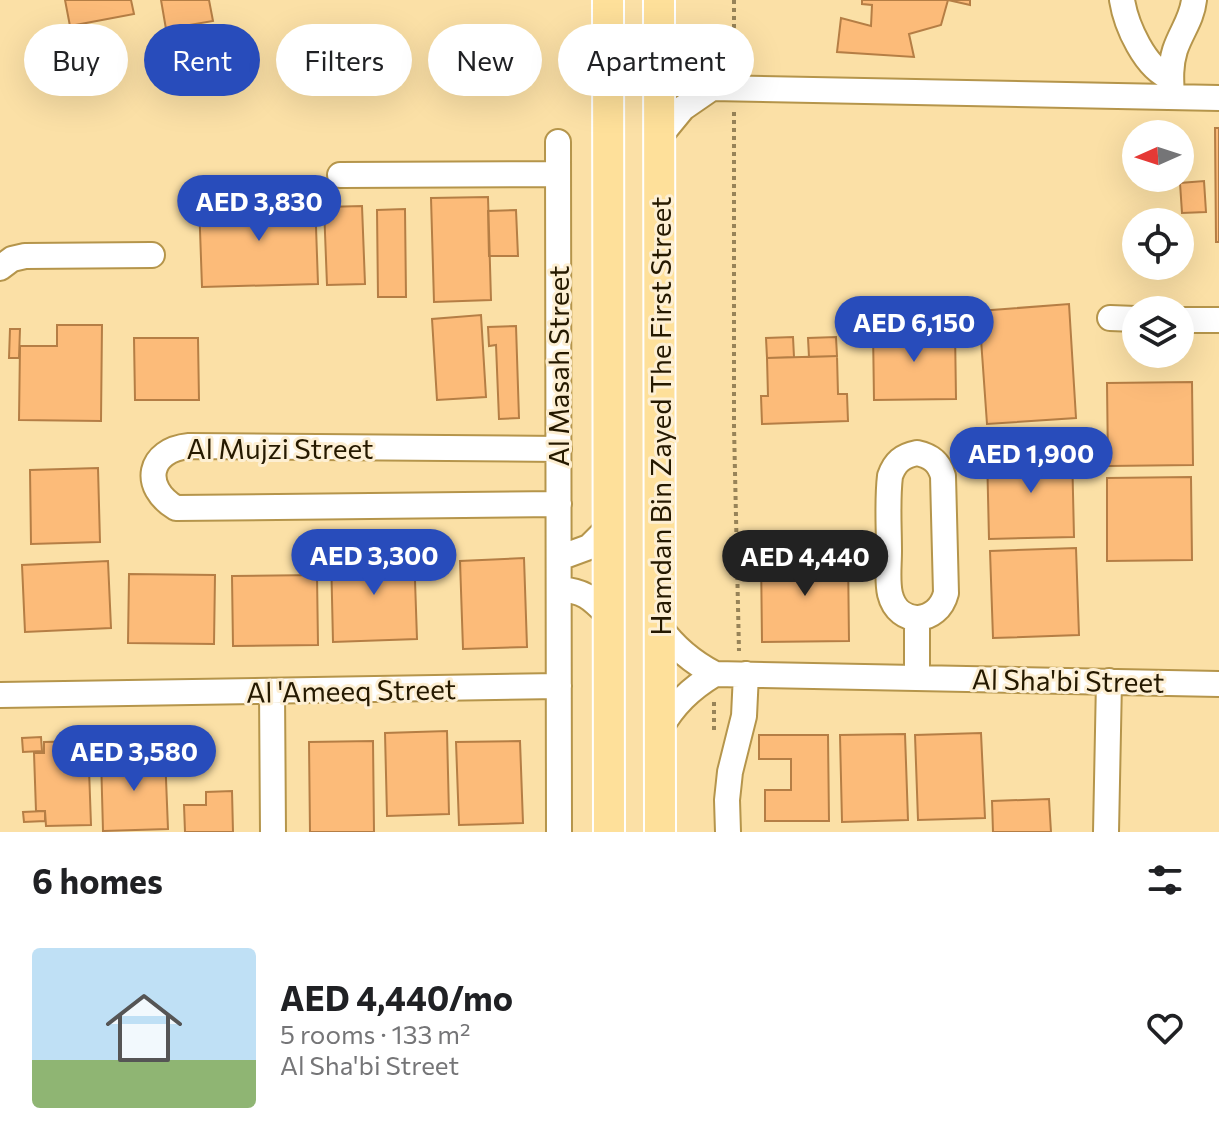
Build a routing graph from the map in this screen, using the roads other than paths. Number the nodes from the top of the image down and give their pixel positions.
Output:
1 (608, 0) edge
2 (659, 0) edge
3 (1122, 0) edge
4 (1194, 0) edge
5 (659, 24) edge
6 (1172, 87) junction
7 (754, 88) edge
8 (660, 96) edge
9 (707, 96) edge
10 (1219, 98) edge
11 (660, 136) junction
12 (558, 142) dead end
13 (558, 174) junction
14 (340, 175) dead end
15 (152, 255) dead end
16 (0, 268) edge
17 (1110, 318) dead end
18 (1122, 318) edge
19 (1194, 320) edge
20 (1219, 320) edge
21 (559, 449) junction
22 (559, 504) junction
23 (609, 527) junction
24 (559, 558) junction
25 (559, 589) junction
26 (609, 616) junction
27 (917, 618) junction
28 (660, 627) junction
29 (715, 674) junction
30 (746, 674) junction
31 (917, 677) junction
32 (1109, 681) junction
33 (1219, 684) edge
34 (559, 686) junction
35 (272, 691) junction
36 (0, 695) edge
37 (660, 729) junction
38 (273, 832) edge
39 (559, 832) edge
40 (609, 832) edge
41 (660, 832) edge
42 (728, 832) edge
43 (1106, 832) edge

1 - 23 main road, Hamdan Bin Zayed The First Street
2 - 5 main road, Hamdan Bin Zayed The First Street
3 - 6 street
4 - 6 street
6 - 7 street
6 - 10 street
8 - 11 main road, Hamdan Bin Zayed The First Street
9 - 11 street
11 - 28 main road, Hamdan Bin Zayed The First Street
12 - 13 street, Al Masah Street
13 - 14 street
13 - 21 street, Al Masah Street
15 - 16 street
17 - 18 street
19 - 20 street
21 - 22 street, Al Masah Street
21 - 22 street, Al Mujzi Street
22 - 24 street, Al Masah Street
23 - 24 street
23 - 26 main road, Hamdan Bin Zayed The First Street
24 - 25 street, Al Masah Street
25 - 26 street
25 - 34 street, Al Masah Street
26 - 40 main road, Hamdan Bin Zayed The First Street
27 - 27 street
27 - 31 street
28 - 29 street
28 - 37 main road, Hamdan Bin Zayed The First Street
29 - 30 street, Al Sha'bi Street
29 - 37 street
30 - 31 street, Al Sha'bi Street
30 - 42 street
31 - 32 street, Al Sha'bi Street
32 - 33 street, Al Sha'bi Street
32 - 43 street
34 - 35 street, Al 'Ameeq Street
34 - 39 street, Al Masah Street
35 - 36 street, Al 'Ameeq Street
35 - 38 street
37 - 41 main road, Hamdan Bin Zayed The First Street

